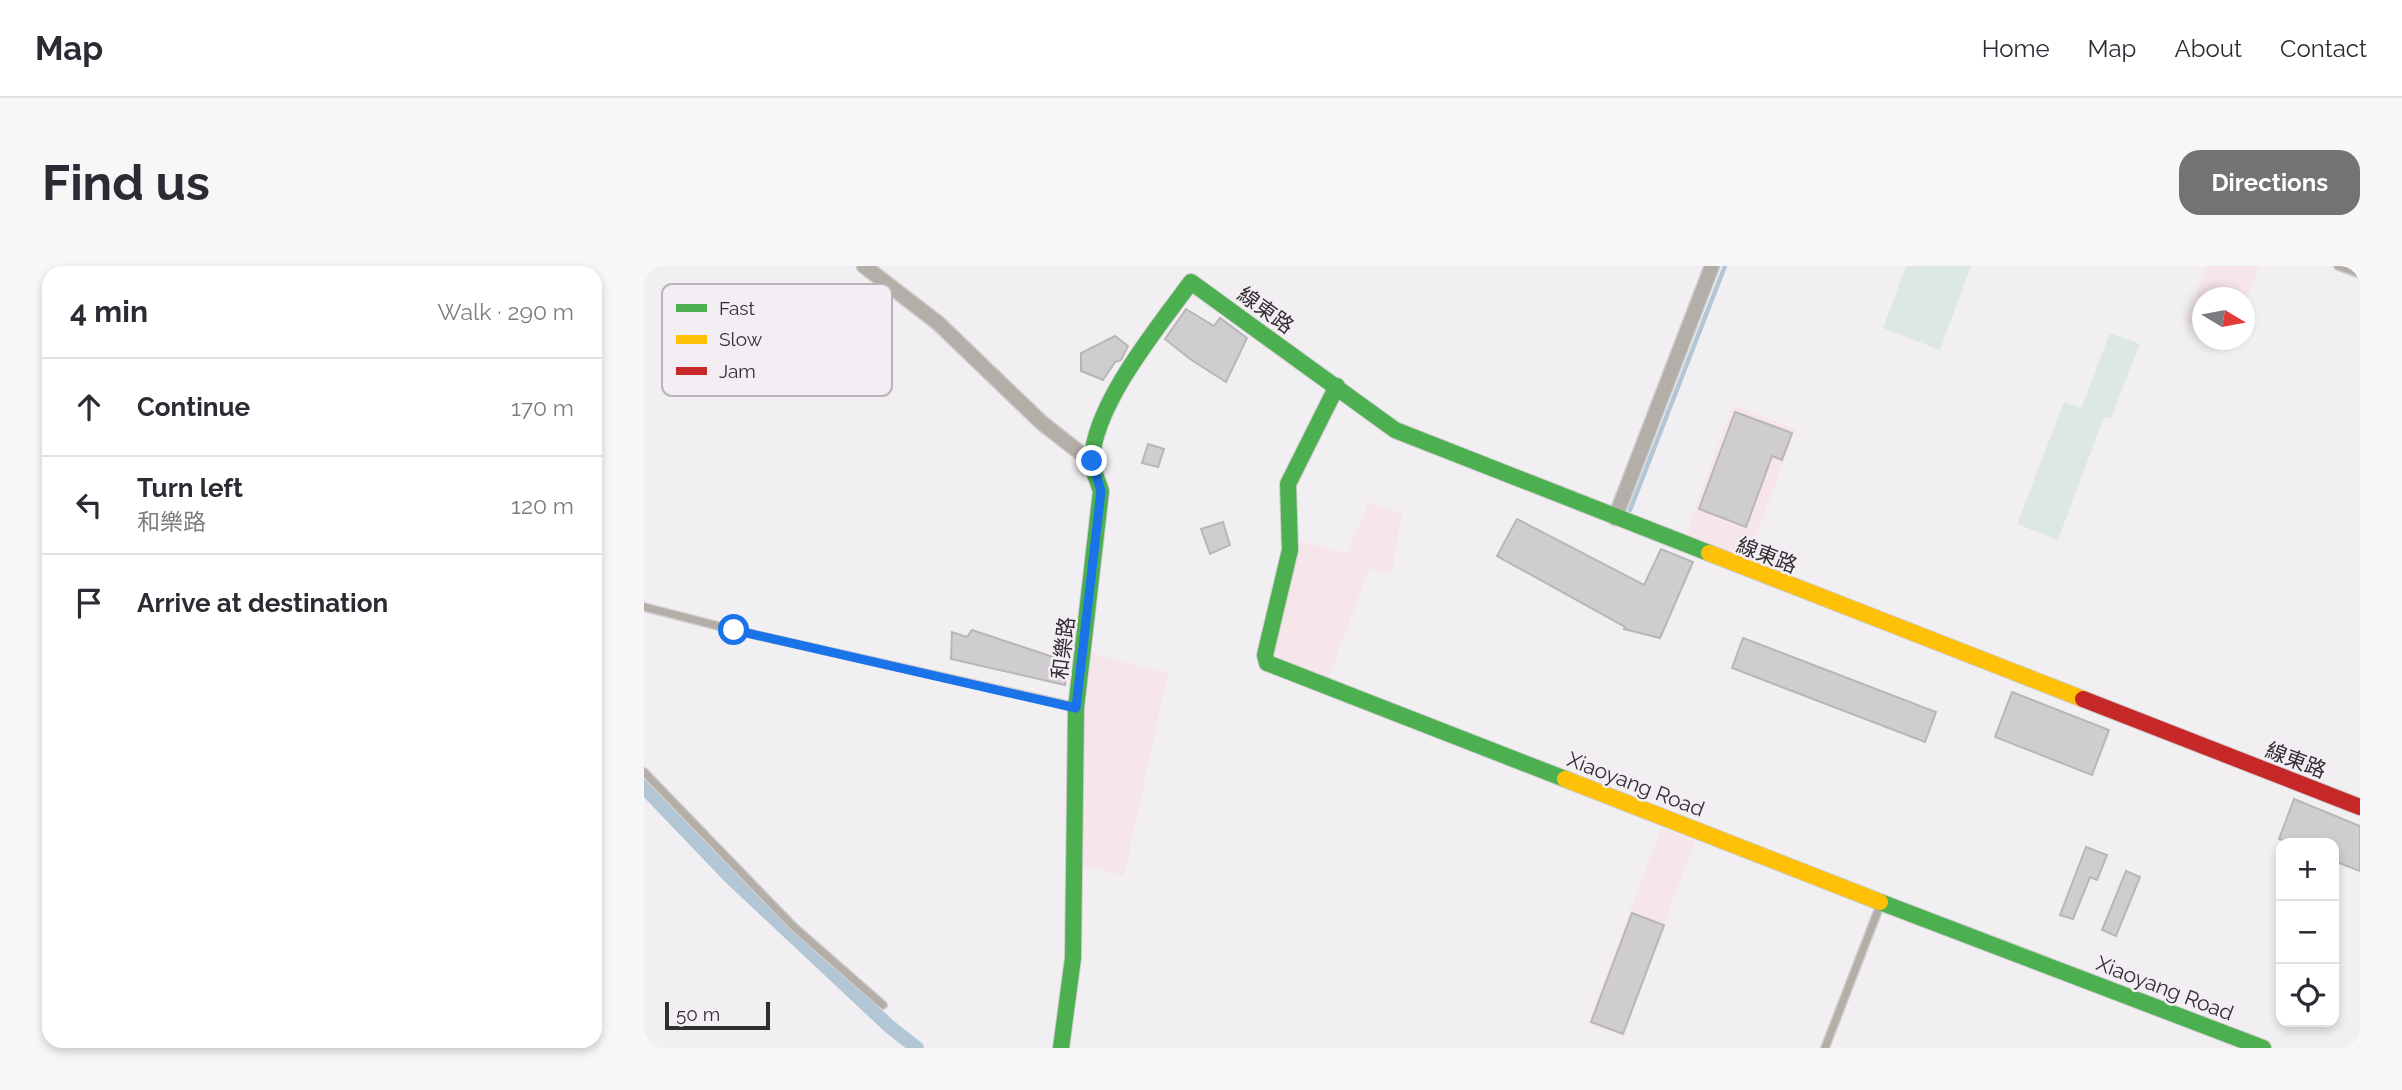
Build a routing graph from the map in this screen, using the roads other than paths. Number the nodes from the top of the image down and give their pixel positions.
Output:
1 (864, 266) edge
2 (1185, 266) edge
3 (1712, 266) edge
4 (2338, 266) edge
5 (2360, 274) edge
6 (1191, 282) junction
7 (888, 284) edge
8 (892, 287) edge
9 (1337, 386) junction
10 (1092, 461) junction
11 (1615, 518) junction
12 (644, 607) edge
13 (1076, 708) junction
14 (644, 772) edge
15 (2360, 807) edge
16 (1881, 902) junction
17 (883, 1005) dead end
18 (1061, 1048) edge
19 (1825, 1048) edge
20 (2263, 1048) edge

1 - 7 street
2 - 6 street
3 - 11 street
4 - 5 lane
6 - 9 street, 線東路
6 - 10 street, 和樂路
8 - 10 street
9 - 11 street, 線東路
9 - 16 street, Xiaoyang Road
10 - 13 street, 和樂路
11 - 15 street, 線東路
12 - 13 lane
13 - 18 street, 和樂路
14 - 17 lane
16 - 19 lane
16 - 20 street, Xiaoyang Road

